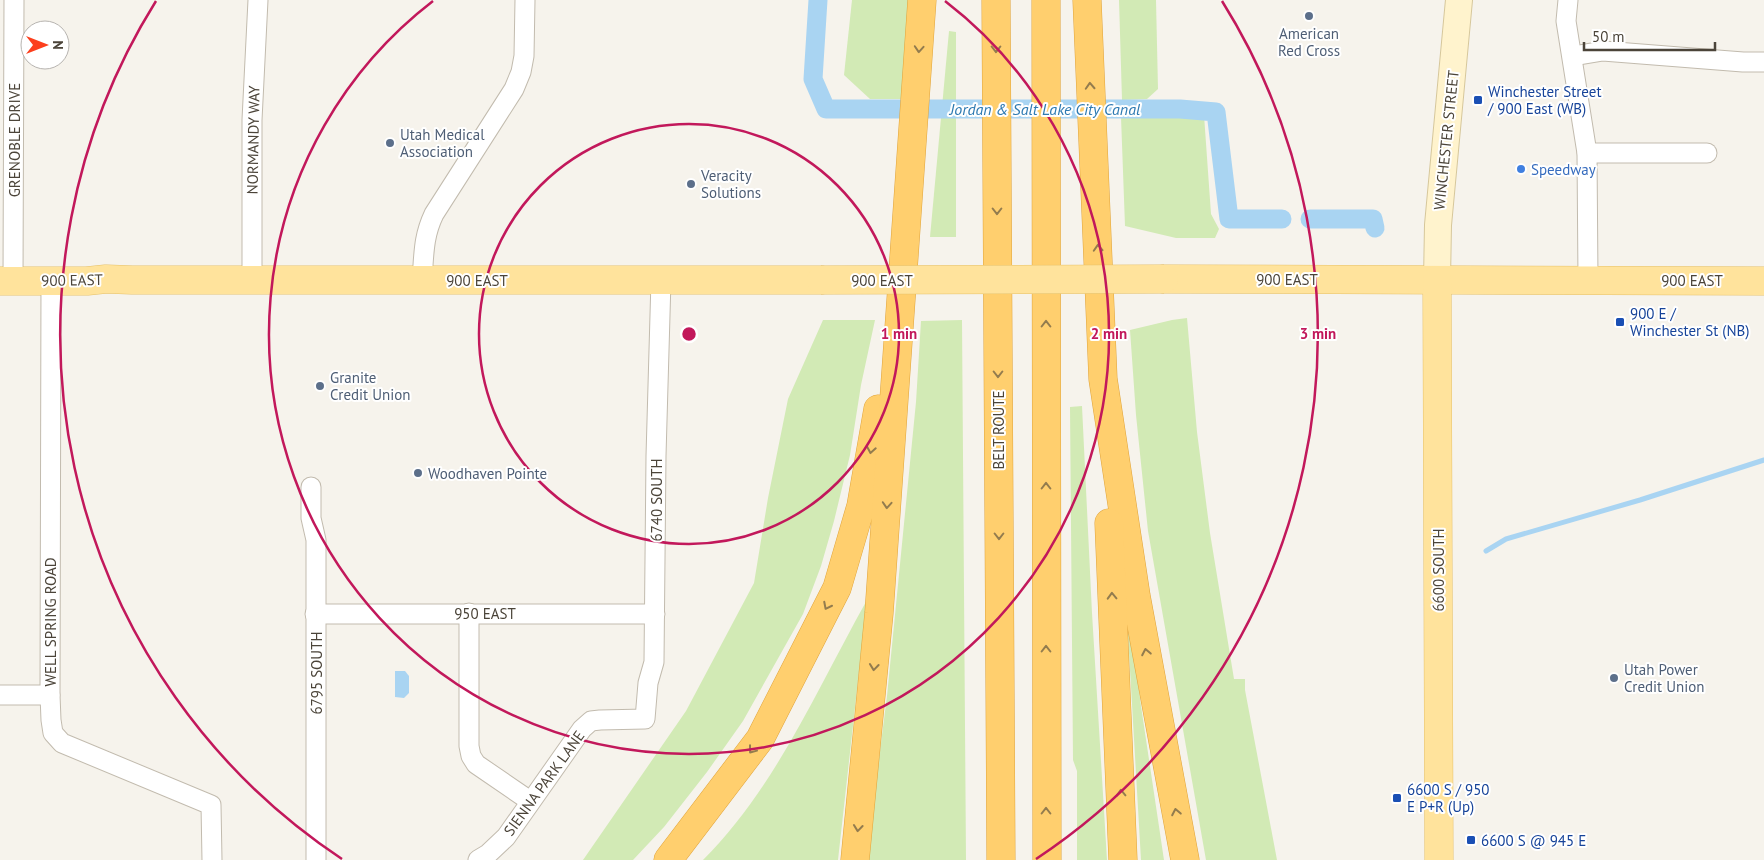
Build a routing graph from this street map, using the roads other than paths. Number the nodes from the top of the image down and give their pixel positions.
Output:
1 (14, 0) edge
2 (258, 0) edge
3 (525, 0) edge
4 (922, 0) edge
5 (996, 0) edge
6 (1046, 0) edge
7 (1087, 0) edge
8 (1460, 0) edge
9 (1568, 0) edge
10 (1573, 56) junction
11 (1764, 62) edge
12 (1707, 152) dead end
13 (1587, 153) junction
14 (909, 194) junction
15 (51, 280) junction
16 (252, 280) junction
17 (422, 280) junction
18 (661, 280) junction
19 (1437, 280) junction
20 (1588, 280) junction
21 (6, 281) edge
22 (1764, 281) edge
23 (1103, 379) junction
24 (312, 487) dead end
25 (469, 613) junction
26 (315, 614) junction
27 (655, 614) junction
28 (0, 695) edge
29 (50, 695) junction
30 (645, 720) joint
31 (530, 801) junction
32 (1123, 851) edge
33 (212, 860) edge
34 (316, 860) edge
35 (478, 860) edge
36 (668, 860) edge
37 (854, 860) edge
38 (1001, 860) edge
39 (1046, 860) edge
40 (1185, 860) edge
41 (1439, 860) edge

1 - 21 street, GRENOBLE DRIVE
2 - 16 street, NORMANDY WAY
3 - 17 street
4 -> 14 highway
5 -> 38 highway, BELT ROUTE
39 -> 6 highway
23 -> 7 highway
8 - 19 main road, WINCHESTER STREET
9 - 10 street
10 - 11 street
10 - 13 street
12 - 13 street
13 - 20 street
14 -> 36 highway
14 -> 37 highway
15 - 16 main road, 900 EAST
15 - 21 main road, 900 EAST
15 - 29 street, WELL SPRING ROAD
16 - 17 main road, 900 EAST
17 - 18 main road, 900 EAST
18 - 19 main road, 900 EAST, bridge
18 - 27 street, 6740 SOUTH
19 - 20 main road, 900 EAST
19 - 41 main road, 6600 SOUTH
20 - 22 main road, 900 EAST
32 -> 23 highway
40 -> 23 highway
24 - 26 street, 6795 SOUTH
25 - 26 street, 950 EAST
25 - 27 street, 950 EAST
25 - 31 street
26 - 34 street, 6795 SOUTH
27 - 30 street, 6740 SOUTH
28 - 29 street
29 - 33 street, WELL SPRING ROAD
30 - 31 street, SIENNA PARK LANE
31 - 35 street, SIENNA PARK LANE

